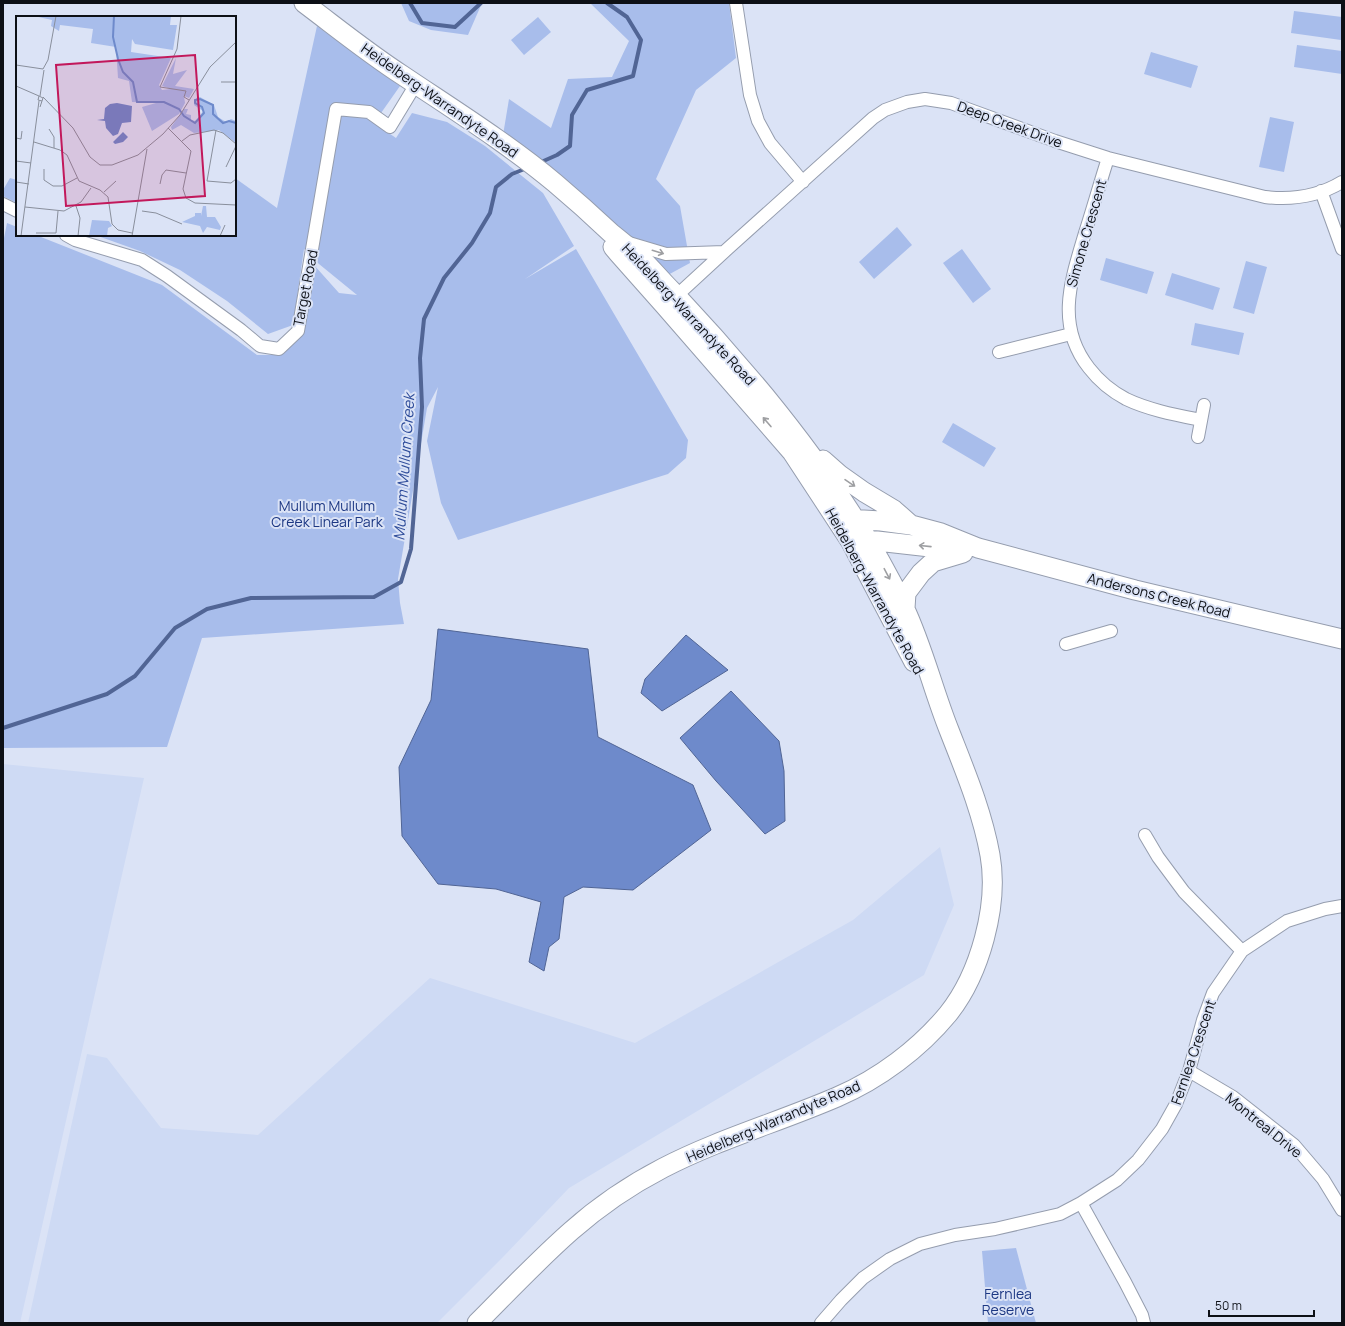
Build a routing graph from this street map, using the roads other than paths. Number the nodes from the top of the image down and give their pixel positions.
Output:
1 (304, 3) edge
2 (736, 3) edge
3 (416, 84) junction
4 (1108, 158) junction
5 (803, 182) junction
6 (1342, 182) edge
7 (1321, 191) junction
8 (3, 204) edge
9 (16, 210) edge
10 (593, 216) junction
11 (68, 236) edge
12 (620, 240) junction
13 (1342, 249) edge
14 (724, 252) junction
15 (671, 301) junction
16 (1072, 334) junction
17 (1000, 352) dead end
18 (1204, 405) dead end
19 (1201, 420) junction
20 (1198, 436) dead end
21 (800, 439) junction
22 (855, 519) junction
23 (837, 520) junction
24 (911, 525) junction
25 (860, 541) junction
26 (978, 548) junction
27 (905, 608) junction
28 (1111, 631) dead end
29 (1342, 639) edge
30 (1066, 644) dead end
31 (941, 710) junction
32 (1145, 835) dead end
33 (1342, 906) edge
34 (1242, 951) junction
35 (1189, 1071) junction
36 (1081, 1203) junction
37 (1342, 1210) edge
38 (477, 1323) edge
39 (821, 1323) edge
40 (1144, 1323) edge

1 - 3 main road, Heidelberg-Warrandyte Road
2 - 5 street
3 - 10 main road, Heidelberg-Warrandyte Road
3 - 11 street, Target Road
4 - 5 street, Deep Creek Drive
4 - 7 street, Deep Creek Drive
4 - 16 street, Simone Crescent
5 - 14 street, Deep Creek Drive
6 - 7 street, Deep Creek Drive
7 - 13 street
8 - 9 street
10 - 12 main road, Heidelberg-Warrandyte Road
10 - 15 main road, Heidelberg-Warrandyte Road
12 -> 14 street
12 - 15 main road, Heidelberg-Warrandyte Road
14 - 15 street, Deep Creek Drive
15 - 21 main road, Heidelberg-Warrandyte Road
23 -> 15 main road, Heidelberg-Warrandyte Road
16 - 17 street
16 - 19 street, Simone Crescent
18 - 19 street
19 - 20 street
21 - 22 main road, Heidelberg-Warrandyte Road
21 -> 24 main road
22 - 23 main road, Andersons Creek Road
22 - 24 main road, Andersons Creek Road
22 - 25 main road, Heidelberg-Warrandyte Road
23 - 25 main road, Heidelberg-Warrandyte Road
24 - 26 main road, Andersons Creek Road
26 -> 25 main road, Andersons Creek Road
25 -> 27 main road, Heidelberg-Warrandyte Road
25 - 31 main road, Heidelberg-Warrandyte Road
26 - 27 main road
26 - 29 main road, Andersons Creek Road
27 - 31 main road, Heidelberg-Warrandyte Road
28 - 30 street
31 - 38 main road, Heidelberg-Warrandyte Road
32 - 34 street
33 - 34 street, Fernlea Crescent
34 - 35 street, Fernlea Crescent
35 - 36 street, Fernlea Crescent
35 - 37 street, Montreal Drive
36 - 39 street, Fernlea Crescent
36 - 40 street

